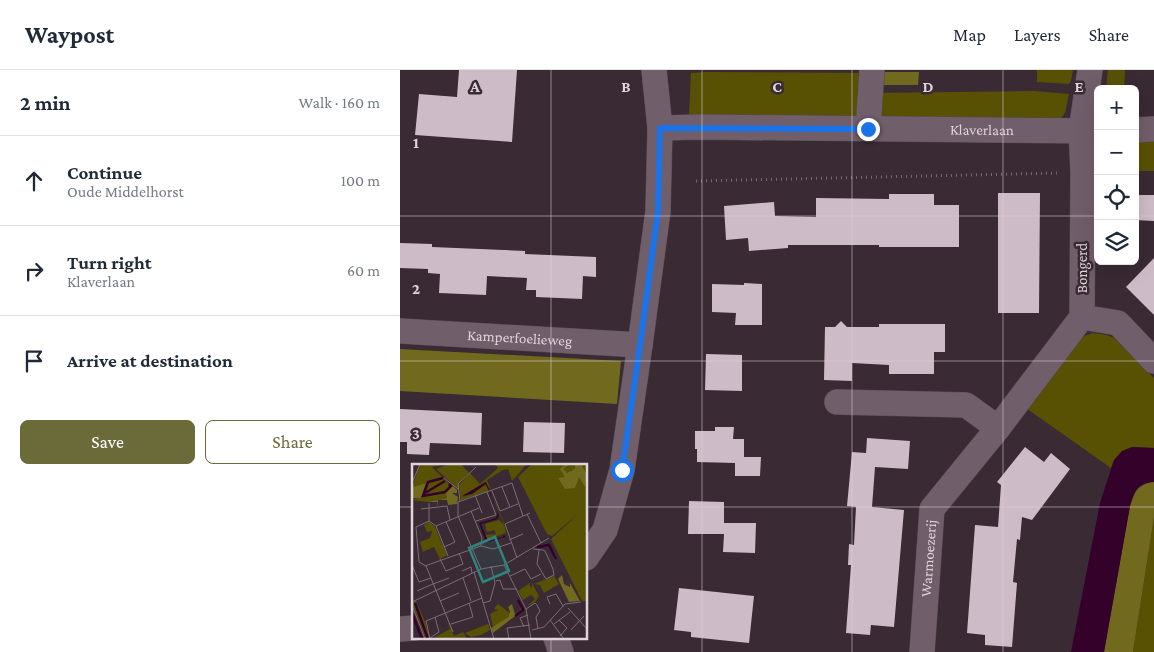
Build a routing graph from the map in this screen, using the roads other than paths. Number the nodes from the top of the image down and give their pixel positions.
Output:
1 (654, 70) edge
2 (872, 70) edge
3 (1090, 70) edge
4 (660, 128) junction
5 (868, 129) junction
6 (1154, 129) edge
7 (1139, 130) edge
8 (1089, 131) edge
9 (1082, 317) junction
10 (400, 331) edge
11 (640, 345) junction
12 (1154, 361) edge
13 (837, 402) dead end
14 (998, 428) junction
15 (588, 555) edge
16 (557, 640) edge
17 (561, 652) edge
18 (922, 652) edge

1 - 4 street
2 - 5 street
3 - 8 street, Bongerd
4 - 5 street, Klaverlaan
4 - 11 street
5 - 8 street, Klaverlaan
6 - 7 street
8 - 9 street, Bongerd
9 - 12 street
9 - 14 street, Warmoezerij
10 - 11 street, Kamperfoelieweg
11 - 15 street
13 - 14 street
14 - 18 street, Warmoezerij
16 - 17 street

